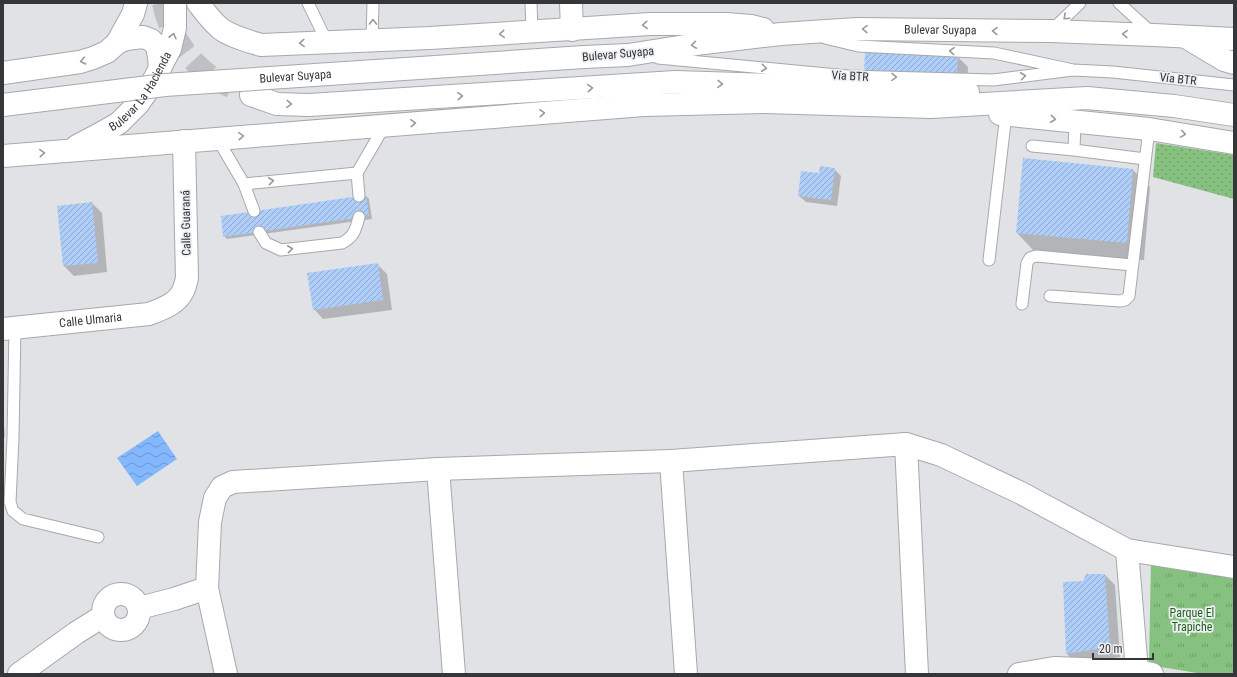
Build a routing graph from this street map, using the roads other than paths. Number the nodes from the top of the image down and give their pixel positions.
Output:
1 (136, 3) edge
2 (175, 3) edge
3 (198, 3) edge
4 (308, 3) edge
5 (373, 3) edge
6 (531, 3) edge
7 (571, 3) edge
8 (584, 3) edge
9 (1080, 3) edge
10 (1119, 3) edge
11 (579, 30) junction
12 (532, 32) junction
13 (1051, 32) junction
14 (805, 33) junction
15 (781, 34) junction
16 (1154, 35) junction
17 (1184, 36) junction
18 (1234, 39) edge
19 (372, 40) junction
20 (327, 42) junction
21 (116, 43) junction
22 (628, 55) junction
23 (1234, 63) edge
24 (160, 69) junction
25 (1073, 70) junction
26 (3, 73) edge
27 (1234, 85) edge
28 (251, 95) tunnel mouth
29 (1087, 98) junction
30 (3, 105) edge
31 (931, 107) junction
32 (1006, 114) junction
33 (1234, 115) edge
34 (1075, 122) junction
35 (385, 125) junction
36 (1149, 129) junction
37 (217, 138) junction
38 (184, 141) junction
39 (1234, 143) edge
40 (1032, 146) dead end
41 (1074, 150) junction
42 (65, 152) junction
43 (3, 156) edge
44 (1145, 159) junction
45 (357, 173) junction
46 (244, 184) junction
47 (359, 196) dead end
48 (254, 211) dead end
49 (359, 217) dead end
50 (260, 232) dead end
51 (989, 260) dead end
52 (1132, 265) junction
53 (1050, 296) dead end
54 (175, 301) joint
55 (1022, 304) dead end
56 (9, 328) edge
57 (906, 444) junction
58 (671, 461) junction
59 (438, 469) junction
60 (98, 538) dead end
61 (1126, 550) junction
62 (1234, 566) edge
63 (207, 588) junction
64 (1145, 673) edge
65 (19, 674) edge
66 (226, 674) edge
67 (454, 674) edge
68 (686, 674) edge
69 (917, 674) edge
70 (1019, 674) edge

1 - 21 main road
24 -> 2 main road, Bulevar La Hacienda
20 -> 3 main road
4 - 20 lane
19 -> 5 lane
6 - 12 lane
7 - 11 main road
8 - 11 main road
9 -> 13 lane
10 - 16 lane
11 - 12 main road
15 -> 11 main road
12 -> 19 main road
13 -> 14 main road, Bulevar Suyapa
16 -> 13 main road, Bulevar Suyapa
14 - 15 main road, Bulevar Suyapa
25 -> 14 lane, Vía BTR
15 -> 22 main road, Bulevar Suyapa
16 - 17 main road, Bulevar Suyapa
17 - 18 main road, Bulevar Suyapa
17 - 23 main road
19 - 20 main road
21 - 24 main road
21 -> 26 main road
22 -> 25 lane, Vía BTR
22 - 30 main road, Bulevar Suyapa, bridge
24 - 42 main road, Bulevar La Hacienda
25 - 27 lane, Vía BTR
28 -> 29 main road
29 - 31 main road
29 - 33 main road
31 - 32 main road
35 -> 31 main road
32 -> 34 main road
32 - 51 lane
34 - 36 main road
34 - 41 lane
37 -> 35 main road
35 - 45 lane
36 -> 39 main road
36 - 44 lane
37 - 38 main road
37 - 46 lane
38 - 42 main road
38 - 54 main road, Calle Guaraná
40 - 41 lane
41 - 44 lane
43 -> 42 main road
44 - 52 lane
46 -> 45 lane
45 - 47 lane
46 - 48 lane
50 -> 49 lane
52 - 53 lane
52 - 55 lane
54 - 56 main road, Calle Ulmaria
56 - 60 lane
57 - 58 main road
57 - 61 main road
57 - 69 main road
58 - 59 main road
58 - 68 main road
59 - 63 main road
59 - 67 main road
61 - 62 main road
61 - 64 main road
63 - 65 main road
63 - 66 main road
64 - 70 main road

